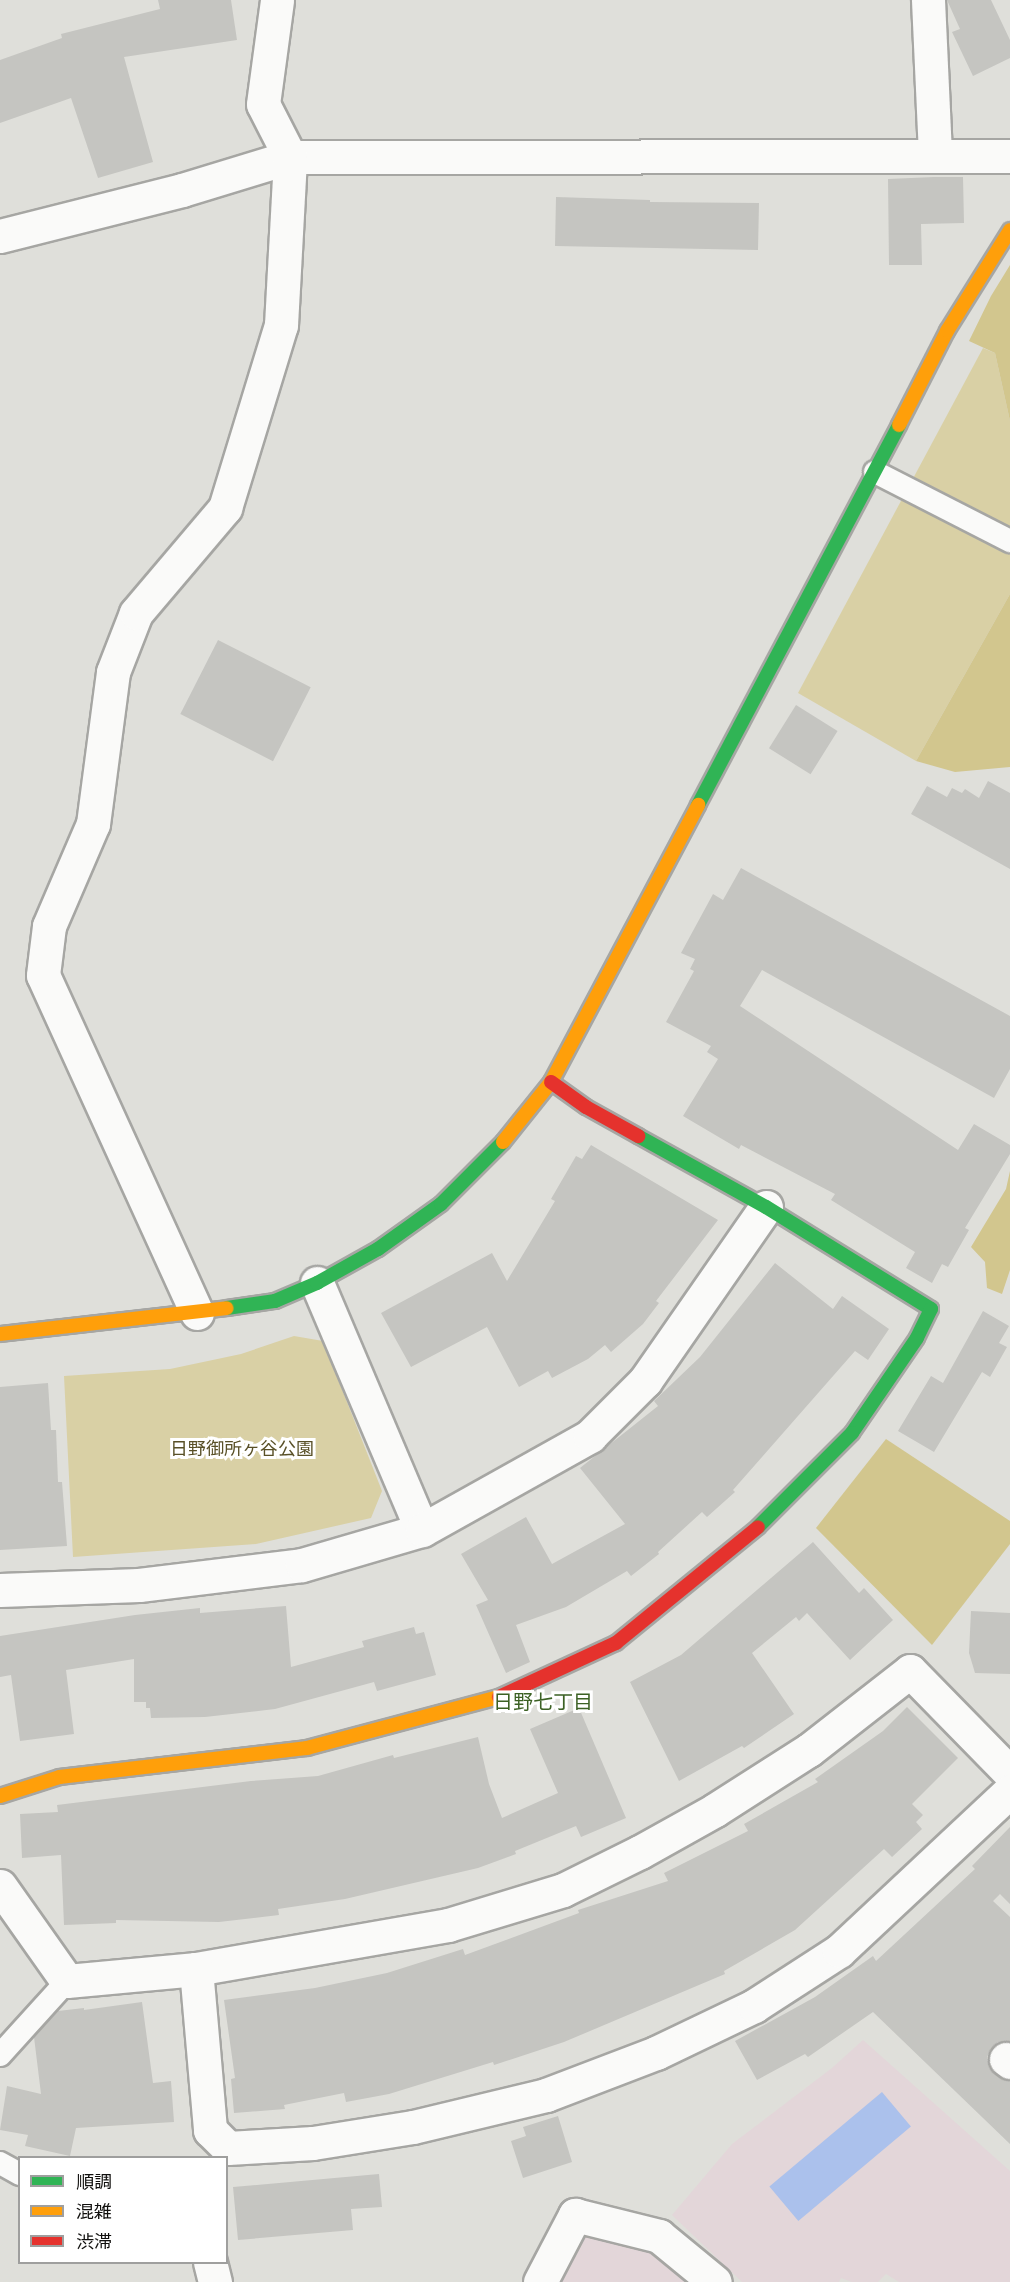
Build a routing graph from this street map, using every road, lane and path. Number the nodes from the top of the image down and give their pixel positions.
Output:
1 (277, 0) edge
2 (928, 0) edge
3 (935, 156) junction
4 (1010, 156) edge
5 (290, 157) junction
6 (1010, 230) edge
7 (0, 236) edge
8 (875, 472) junction
9 (1010, 541) edge
10 (551, 1082) junction
11 (766, 1207) junction
12 (317, 1283) junction
13 (196, 1313) junction
14 (0, 1334) edge
15 (422, 1530) junction
16 (0, 1590) edge
17 (1010, 1773) edge
18 (1010, 1791) edge
19 (0, 1796) edge
20 (0, 1886) edge
21 (196, 1969) junction
22 (67, 1981) junction
23 (0, 2055) edge
24 (0, 2163) edge
25 (18, 2173) edge
26 (210, 2264) edge
27 (215, 2282) edge
28 (540, 2282) edge
29 (715, 2282) edge

1 - 5 street
2 - 3 street
3 - 4 street
3 - 5 street
5 - 7 street
5 - 13 street
6 - 8 street
8 - 9 lane
8 - 10 street
10 - 11 street
10 - 12 street
11 - 15 street
11 - 19 street
12 - 13 street
12 - 15 street
13 - 14 street
15 - 16 street
17 - 21 street
18 - 21 street
20 - 22 street
21 - 22 street
22 - 23 lane
24 - 25 lane
26 - 27 street
28 - 29 street

